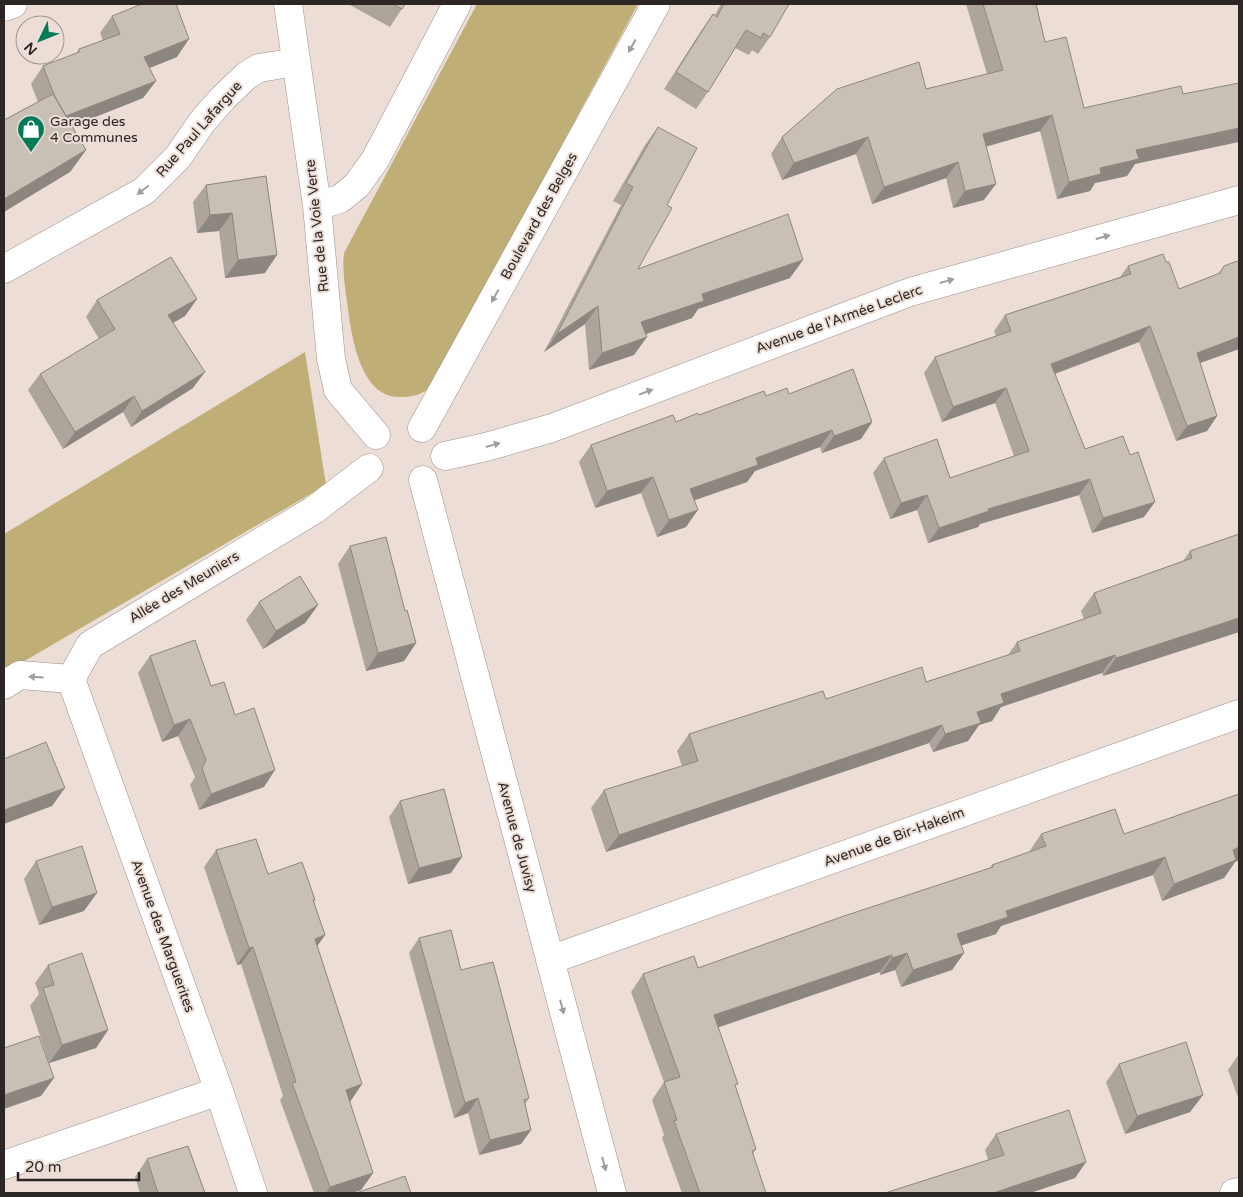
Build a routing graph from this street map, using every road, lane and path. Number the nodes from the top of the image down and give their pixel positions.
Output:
1 (13, 4) edge
2 (288, 4) edge
3 (458, 4) edge
4 (656, 4) edge
5 (4, 7) edge
6 (296, 62) junction
7 (1239, 200) edge
8 (317, 206) junction
9 (4, 269) edge
10 (422, 428) dead end
11 (376, 435) dead end
12 (445, 456) dead end
13 (369, 468) dead end
14 (423, 480) dead end
15 (71, 680) junction
16 (4, 685) edge
17 (1239, 714) edge
18 (550, 960) junction
19 (219, 1091) junction
20 (4, 1165) edge
21 (1239, 1192) edge
22 (253, 1193) edge
23 (612, 1193) edge
24 (1234, 1193) edge

1 - 5 street
2 - 6 street, Rue de la Voie Verte
3 - 8 street
4 -> 10 street, Boulevard des Belges
6 - 8 street, Rue de la Voie Verte
6 -> 9 street, Rue Paul Lafargue
12 -> 7 street, Avenue de l'Armée Leclerc
8 - 11 street, Rue de la Voie Verte
13 - 15 street, Allée des Meuniers
14 - 18 street, Avenue de Juvisy
15 -> 16 street
15 - 19 street, Avenue des Marguerites
17 - 18 street, Avenue de Bir-Hakeim
18 -> 23 street, Avenue de Juvisy
19 - 20 street
19 - 22 street, Avenue des Marguerites
21 - 24 street

